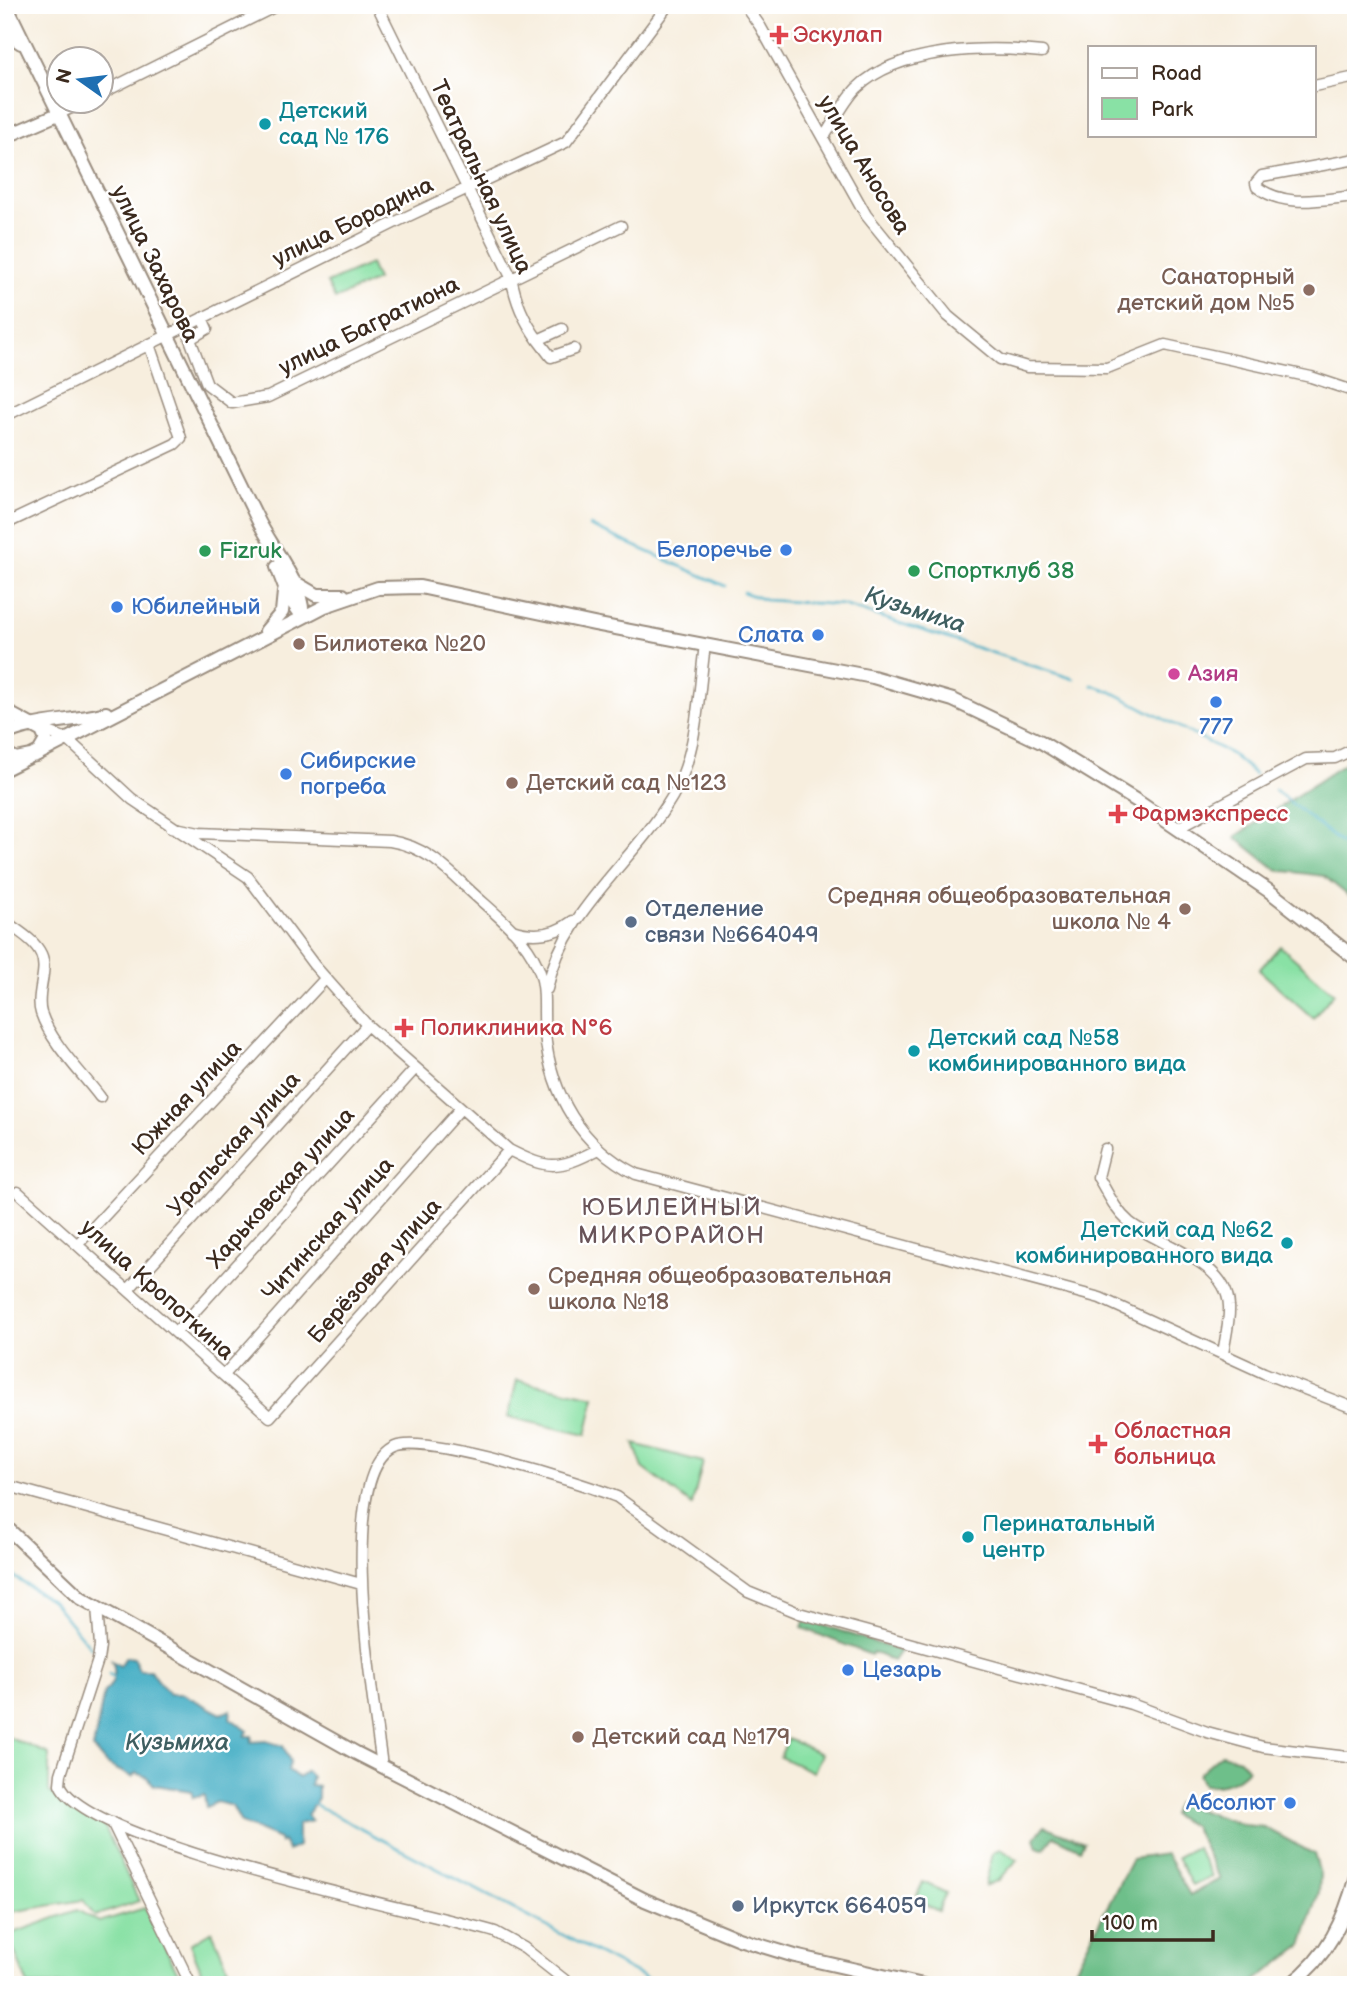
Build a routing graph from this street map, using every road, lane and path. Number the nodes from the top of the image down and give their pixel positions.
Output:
1 (6, 5) edge
2 (278, 5) edge
3 (377, 5) edge
4 (668, 5) edge
5 (745, 5) edge
6 (5, 32) edge
7 (28, 52) junction
8 (1042, 52) dead end
9 (1356, 77) edge
10 (116, 86) edge
11 (1316, 86) edge
12 (46, 89) edge
13 (54, 116) edge
14 (59, 116) edge
15 (5, 138) edge
16 (824, 138) junction
17 (1356, 159) edge
18 (469, 187) junction
19 (1356, 196) edge
20 (621, 226) dead end
21 (511, 277) junction
22 (202, 318) junction
23 (562, 329) dead end
24 (167, 335) junction
25 (538, 340) junction
26 (149, 344) junction
27 (574, 349) dead end
28 (1356, 392) edge
29 (5, 416) edge
30 (5, 524) edge
31 (287, 583) junction
32 (357, 594) junction
33 (302, 616) junction
34 (255, 640) junction
35 (705, 646) junction
36 (146, 698) junction
37 (5, 711) edge
38 (33, 727) junction
39 (8, 736) edge
40 (67, 738) junction
41 (1356, 748) edge
42 (5, 749) edge
43 (30, 757) junction
44 (5, 769) edge
45 (172, 827) junction
46 (1178, 828) junction
47 (578, 916) junction
48 (5, 921) edge
49 (512, 930) junction
50 (1356, 959) edge
51 (326, 979) junction
52 (545, 1000) junction
53 (367, 1025) junction
54 (414, 1070) junction
55 (100, 1097) dead end
56 (461, 1108) junction
57 (1105, 1149) dead end
58 (509, 1150) junction
59 (597, 1150) junction
60 (18, 1192) dead end
61 (78, 1244) junction
62 (129, 1289) junction
63 (177, 1331) junction
64 (1223, 1354) junction
65 (224, 1375) junction
66 (1356, 1409) edge
67 (270, 1417) joint
68 (5, 1485) edge
69 (5, 1526) edge
70 (360, 1584) junction
71 (97, 1606) junction
72 (1356, 1758) edge
73 (382, 1766) junction
74 (112, 1822) junction
75 (1356, 1876) edge
76 (191, 1985) edge
77 (570, 1985) edge
78 (923, 1985) edge
79 (1290, 1985) edge

1 - 7 main road, улица Захарова
2 - 10 street
3 - 18 street, Театральная улица
4 - 18 street, улица Бородина
5 - 16 street, улица Аносова
6 - 7 main road
7 - 12 main road, улица Захарова
8 - 16 street
9 - 11 street
13 - 15 main road
14 - 24 main road, улица Захарова
16 - 28 street, улица Аносова
17 - 19 street
18 - 21 street, Театральная улица
18 - 22 street, улица Бородина
20 - 21 street, улица Багратиона
21 - 22 street, улица Багратиона
21 - 25 street, Театральная улица
22 - 24 street, улица Бородина
23 - 25 street
24 - 26 street, улица Бородина
24 - 31 main road, улица Захарова
25 - 27 street
26 - 29 street, улица Бородина
26 - 30 street
31 - 32 main road
31 - 33 main road, улица Захарова
31 - 34 main road
32 - 33 main road
32 - 35 main road
33 - 34 main road
34 - 36 main road
35 - 46 main road
35 - 47 street
36 - 38 main road
36 - 40 main road
37 - 38 main road
38 - 39 main road
38 - 40 street
38 - 43 main road
40 - 43 main road
40 - 45 street
41 - 46 street
42 - 43 main road
43 - 44 main road
45 - 49 street
45 - 51 street
46 - 50 main road
47 - 49 street
47 - 52 street
48 - 55 street
49 - 52 street
51 - 53 street
51 - 61 street, Южная улица
52 - 59 street
53 - 54 street
53 - 62 street, Уральская улица
54 - 56 street
54 - 63 street, Харьковская улица
56 - 58 street
56 - 65 street, Читинская улица
57 - 64 street
58 - 59 street
58 - 67 street, Берёзовая улица
59 - 64 street
60 - 61 street, улица Кропоткина
61 - 62 street, улица Кропоткина
62 - 63 street, улица Кропоткина
63 - 65 street, улица Кропоткина
64 - 66 street
65 - 67 street, улица Кропоткина
68 - 70 street
69 - 71 main road
70 - 72 street
70 - 73 street
71 - 73 main road
71 - 74 street
73 - 78 main road
74 - 76 street
74 - 77 street
75 - 79 main road

